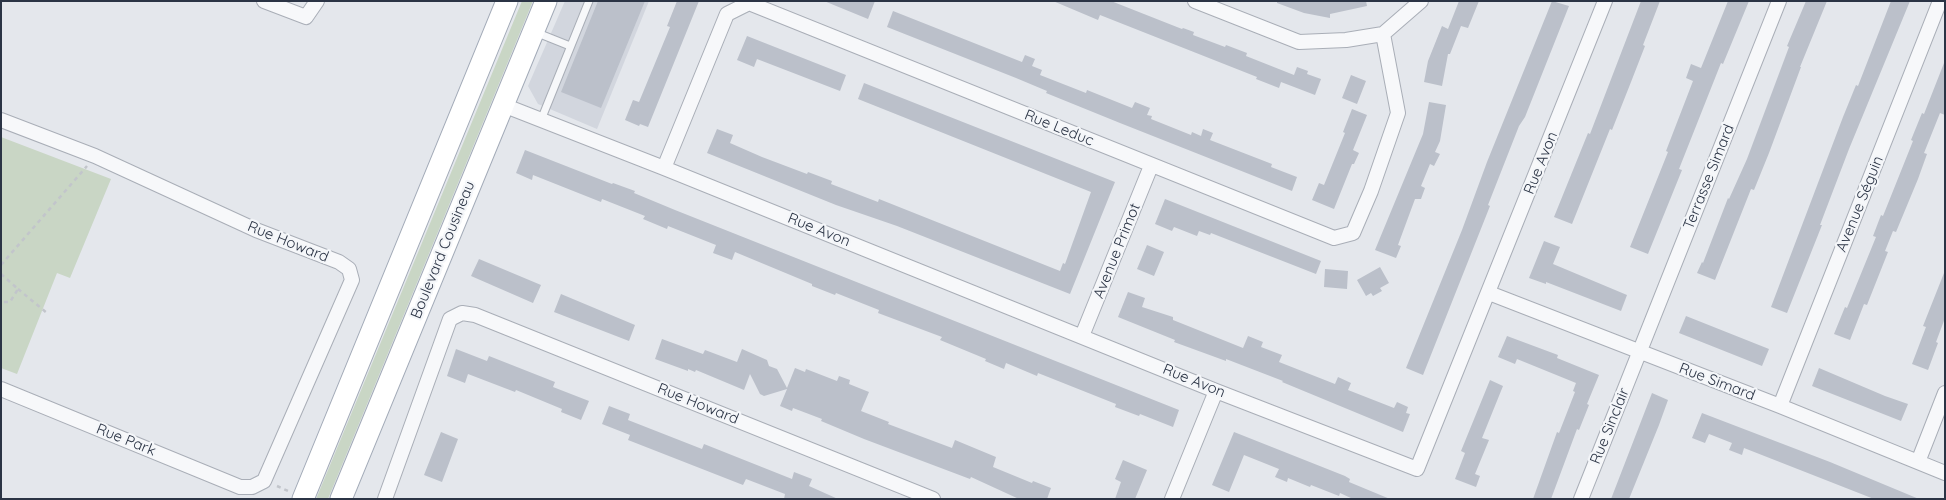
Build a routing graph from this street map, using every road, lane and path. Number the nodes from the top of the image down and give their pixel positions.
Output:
1 (264, 1) edge
2 (317, 1) edge
3 (507, 1) edge
4 (546, 1) edge
5 (589, 1) edge
6 (1196, 1) edge
7 (1421, 1) edge
8 (1605, 1) edge
9 (1779, 1) edge
10 (1940, 1) edge
11 (534, 32) junction
12 (1383, 34) junction
13 (570, 46) junction
14 (503, 105) junction
15 (1, 120) edge
16 (541, 120) junction
17 (95, 156) junction
18 (1151, 166) junction
19 (664, 168) junction
20 (1, 265) edge
21 (1, 274) edge
22 (18, 289) junction
23 (1489, 293) junction
24 (1, 302) edge
25 (46, 313) dead end
26 (1082, 336) junction
27 (1640, 352) junction
28 (1, 389) edge
29 (1216, 391) junction
30 (1945, 393) edge
31 (1780, 406) junction
32 (1918, 462) junction
33 (1945, 473) edge
34 (271, 484) dead end
35 (252, 487) joint
36 (297, 496) edge
37 (341, 499) edge
38 (385, 499) edge
39 (933, 499) edge
40 (1172, 499) edge
41 (1581, 499) edge

1 - 2 street
3 - 36 main road
4 - 11 main road, Boulevard Cousineau
5 - 13 lane
6 - 12 street
7 - 12 street
8 - 23 street, Rue Avon
9 - 27 street, Terrasse Simard
10 - 31 street, Avenue Séguin
11 - 13 lane
11 - 14 main road, Boulevard Cousineau
12 - 18 street, Rue Leduc
13 - 16 lane
14 - 16 street, Rue Avon
14 - 37 main road, Boulevard Cousineau
15 - 17 street, Rue Howard
16 - 19 street, Rue Avon
17 - 20 path
17 - 35 street, Rue Howard
18 - 19 street, Rue Leduc
18 - 26 street, Avenue Primot
19 - 26 street, Rue Avon
21 - 22 path
22 - 24 path
22 - 25 path
23 - 27 street, Rue Simard
23 - 29 street, Rue Avon
26 - 29 street, Rue Avon
27 - 31 street, Rue Simard
27 - 41 street, Rue Sinclair
28 - 35 street, Rue Park
29 - 40 street
30 - 32 street
31 - 32 street, Rue Simard
32 - 33 street, Rue Simard
34 - 36 path
38 - 39 street, Rue Howard

